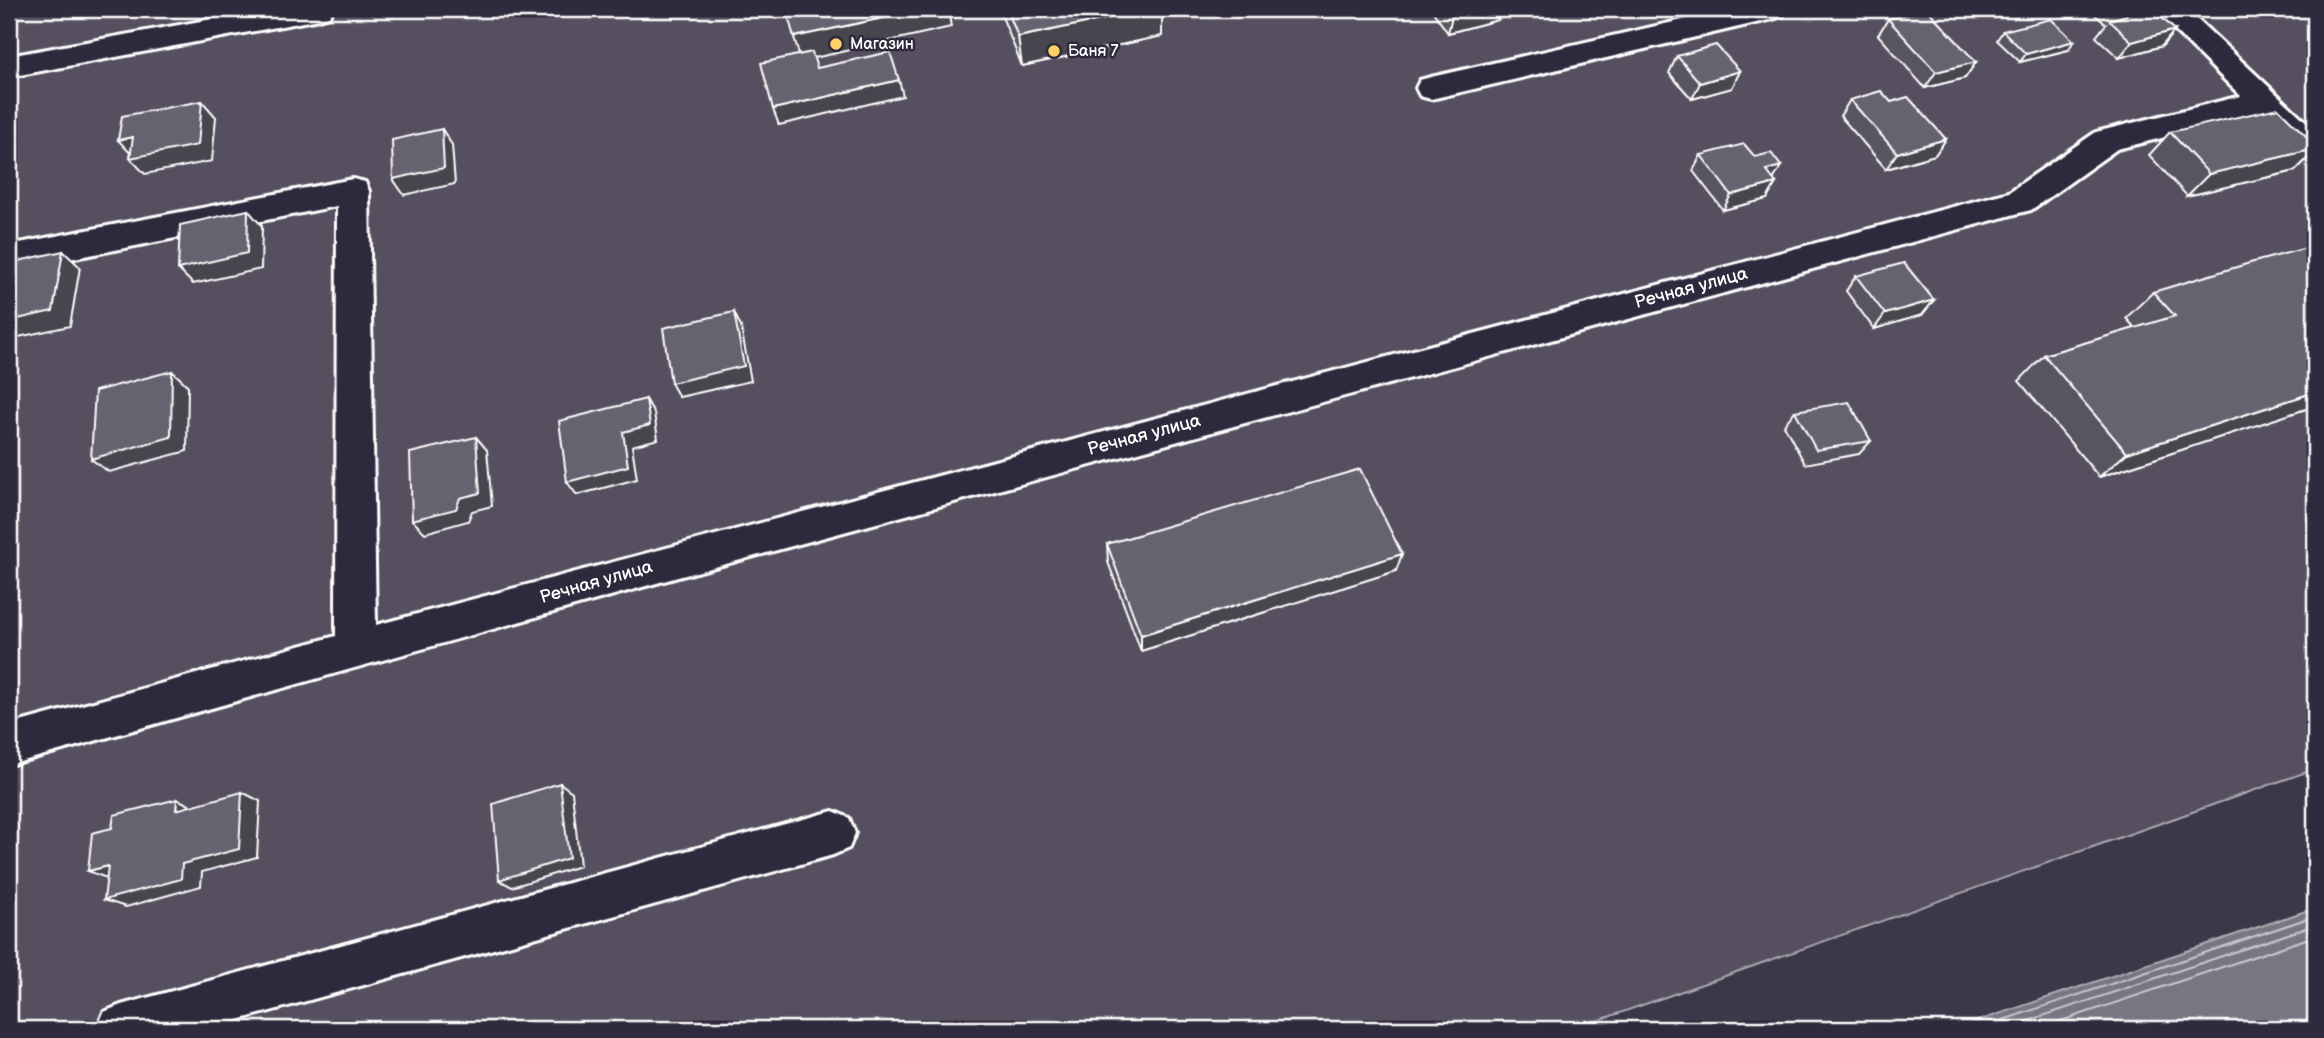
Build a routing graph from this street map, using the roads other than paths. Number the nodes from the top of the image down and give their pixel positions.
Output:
1 (319, 9) edge
2 (1773, 9) edge
3 (2168, 9) edge
4 (9, 67) edge
5 (1431, 88) dead end
6 (2266, 101) junction
7 (2315, 148) edge
8 (9, 258) edge
9 (356, 650) junction
10 (9, 746) edge
11 (833, 833) dead end
12 (121, 1029) edge

1 - 4 street
2 - 5 street
3 - 6 street
6 - 7 street
6 - 9 street, Речная улица
8 - 9 street
9 - 10 street, Речная улица
11 - 12 street

